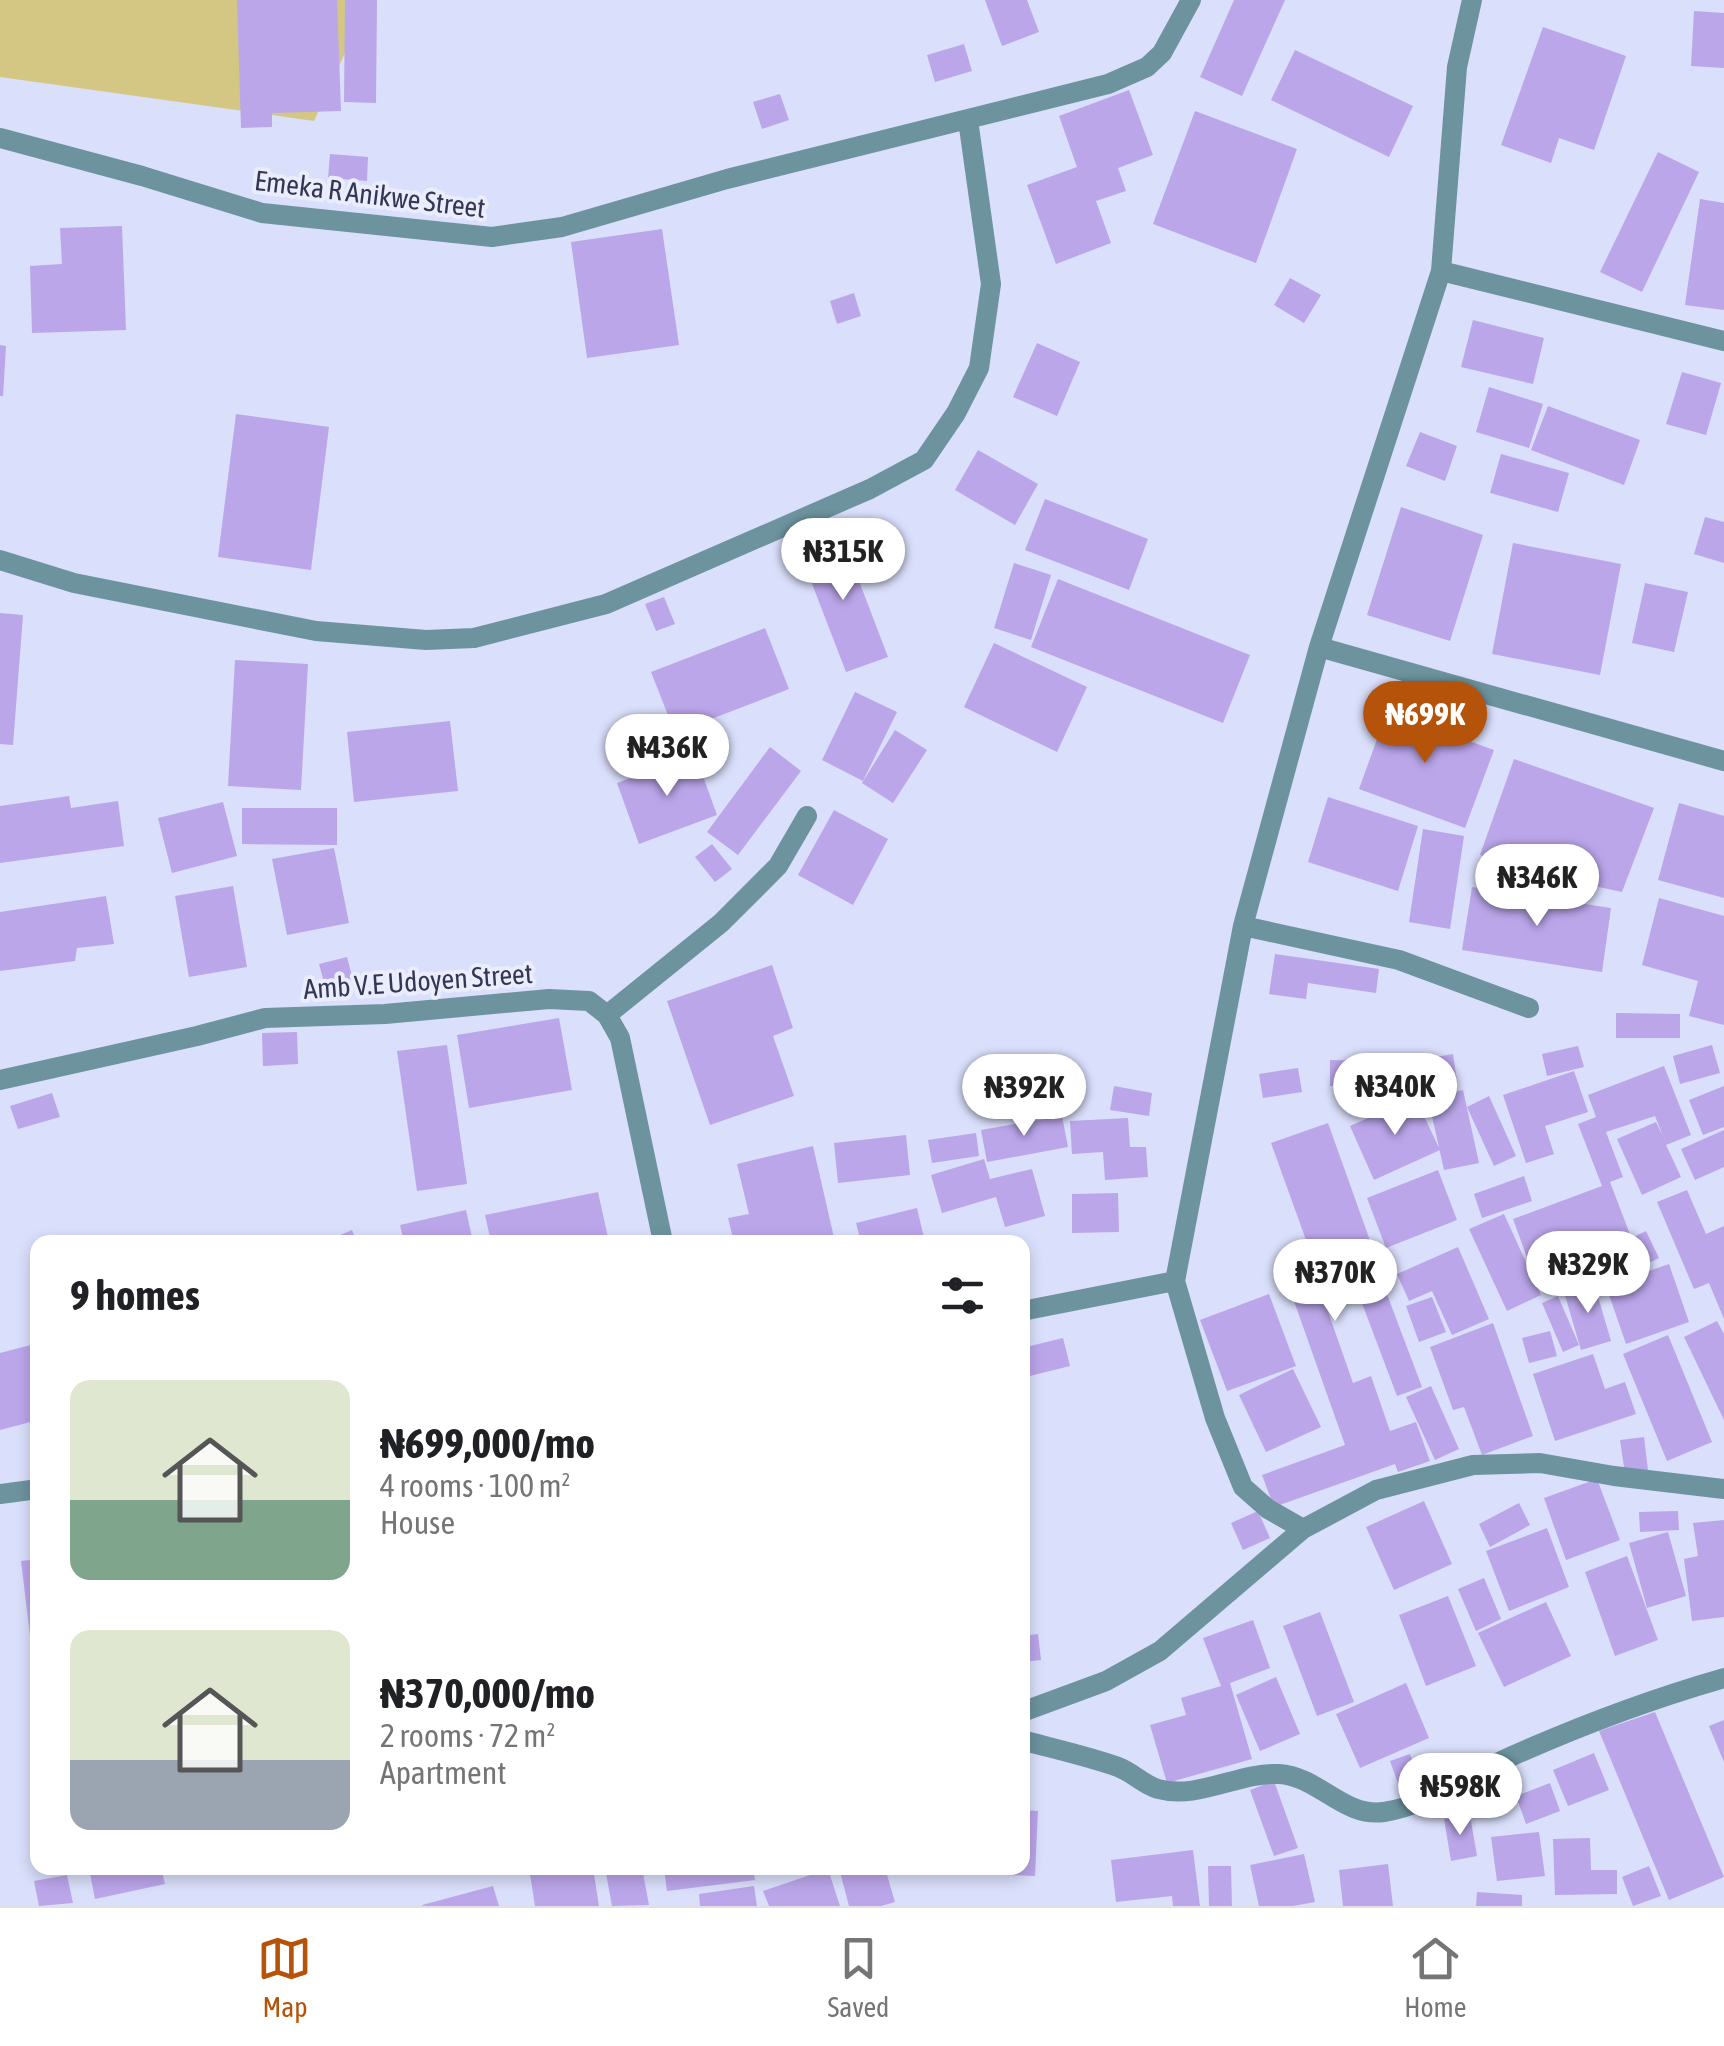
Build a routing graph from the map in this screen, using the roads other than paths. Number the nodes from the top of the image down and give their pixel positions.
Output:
1 (1191, 0) edge
2 (1472, 0) edge
3 (968, 120) junction
4 (0, 138) edge
5 (1441, 271) junction
6 (1724, 341) edge
7 (0, 560) edge
8 (1319, 647) junction
9 (1724, 760) edge
10 (807, 816) dead end
11 (1243, 926) junction
12 (1529, 1008) dead end
13 (607, 1015) junction
14 (0, 1080) edge
15 (662, 1235) edge
16 (1176, 1281) junction
17 (1030, 1309) edge
18 (30, 1490) edge
19 (1724, 1490) edge
20 (0, 1494) edge
21 (1303, 1529) junction
22 (1724, 1678) edge
23 (1030, 1709) edge
24 (1030, 1742) edge

1 - 3 street, Emeka R Anikwe Street
2 - 5 street
3 - 4 street, Emeka R Anikwe Street
3 - 7 street
5 - 6 street
5 - 8 street
8 - 9 street
8 - 11 street
10 - 13 street
11 - 12 street
11 - 16 street
13 - 14 street, Amb V.E Udoyen Street
13 - 15 street
16 - 17 street
16 - 21 street
18 - 20 street
19 - 21 street
21 - 23 street
22 - 24 street

